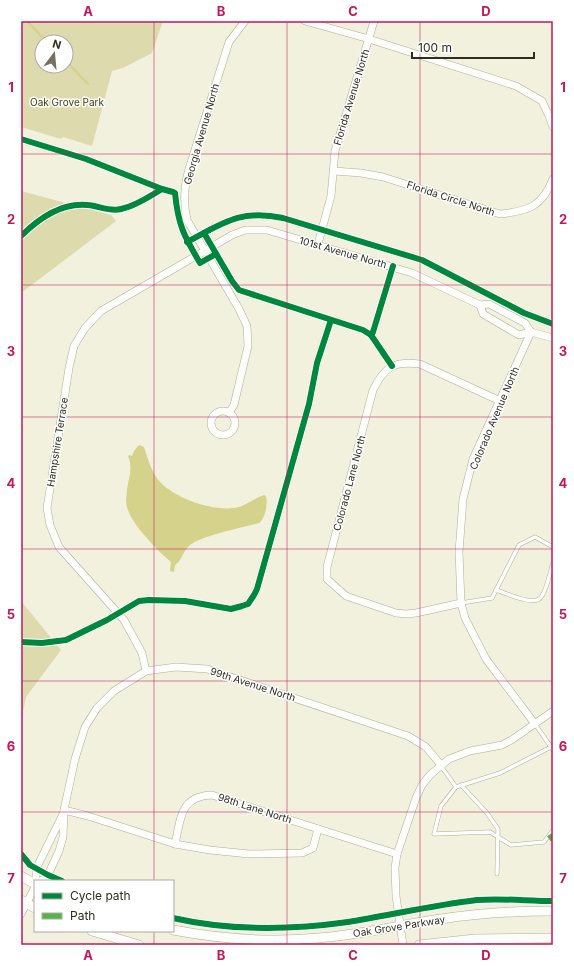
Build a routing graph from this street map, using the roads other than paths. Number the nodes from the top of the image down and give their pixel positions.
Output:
1 (245, 21) edge
2 (305, 21) edge
3 (374, 21) edge
4 (369, 39) junction
5 (553, 127) edge
6 (334, 171) junction
7 (553, 179) edge
8 (318, 244) junction
9 (204, 250) junction
10 (480, 306) junction
11 (531, 332) junction
12 (553, 338) edge
13 (500, 401) junction
14 (229, 414) dead end
15 (553, 547) edge
16 (553, 563) edge
17 (496, 590) junction
18 (461, 603) junction
19 (146, 671) junction
20 (553, 711) edge
21 (535, 724) junction
22 (552, 748) edge
23 (441, 765) junction
24 (461, 785) junction
25 (456, 787) junction
26 (64, 810) junction
27 (318, 829) junction
28 (553, 830) edge
29 (499, 838) junction
30 (175, 844) junction
31 (397, 854) junction
32 (497, 874) dead end
33 (21, 876) edge
34 (36, 880) edge
35 (42, 880) edge
36 (34, 885) edge
37 (34, 889) edge
38 (28, 904) edge
39 (553, 911) edge
40 (21, 914) edge
41 (400, 926) junction
42 (174, 930) edge
43 (95, 932) edge
44 (553, 938) edge
45 (139, 945) edge
46 (403, 945) edge
47 (419, 945) edge

1 - 9 street, Georgia Avenue North
2 - 4 street
3 - 4 street, Florida Avenue North
4 - 5 street
4 - 6 street, Florida Avenue North
6 - 7 street, Florida Circle North
6 - 8 street, Florida Avenue North
8 - 9 street, 101st Avenue North
8 - 10 street, 101st Avenue North
9 - 14 street, Georgia Avenue North
9 - 19 street, Hampshire Terrace
10 - 11 street, 101st Avenue North
10 - 11 street, 101st Avenue North
11 - 12 street, 101st Avenue North
11 - 13 street, Colorado Avenue North
13 - 18 street, Colorado Avenue North
13 - 18 street, Colorado Lane North
15 - 17 lane
16 - 17 lane
17 - 18 lane
18 - 21 street, Colorado Avenue North
19 - 23 street, 99th Avenue North
19 - 26 street, 99th Avenue North
20 - 21 street
21 - 22 lane
21 - 23 street
22 - 24 lane
23 - 25 lane
23 - 31 street
24 - 25 lane
24 - 29 lane
25 - 29 lane
26 - 30 street
26 - 34 street, 99th Avenue North
26 - 35 street, 99th Avenue North
27 - 30 street
27 - 30 street, 98th Lane North
27 - 31 street, 98th Lane North
28 - 29 lane
29 - 32 lane
31 - 41 street
33 - 36 street
37 - 38 street
38 - 40 street
39 - 41 street, Oak Grove Parkway
41 - 42 street, Oak Grove Parkway
41 - 46 street
43 - 45 street
44 - 47 street

